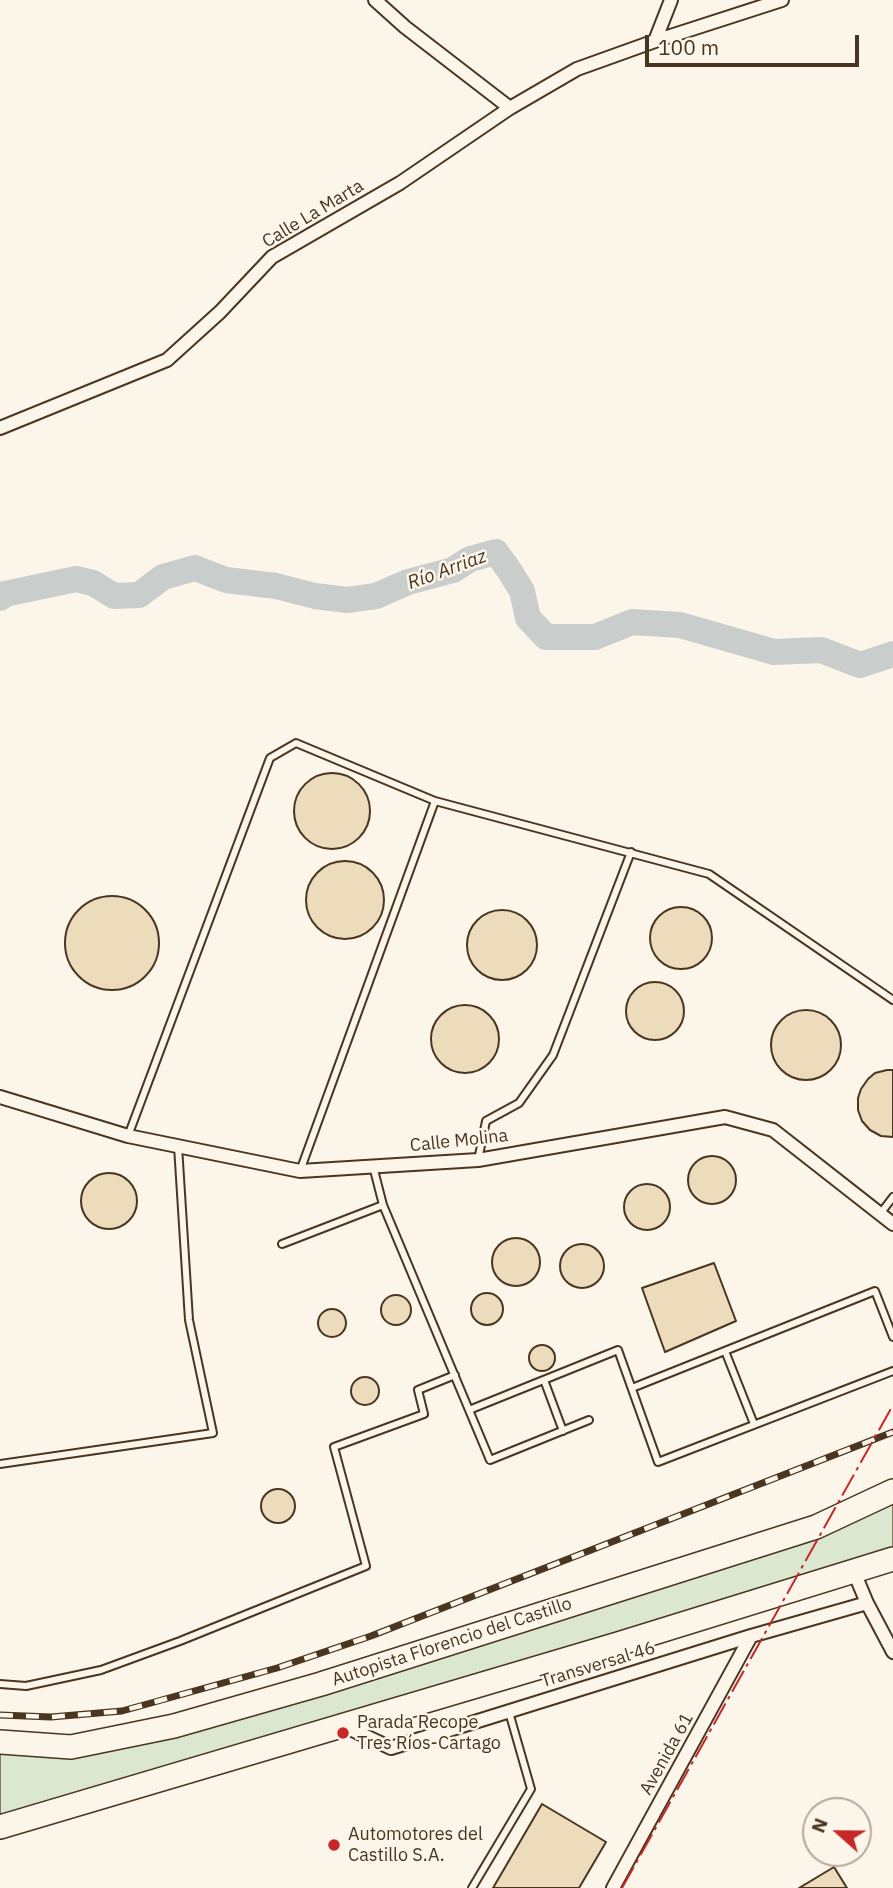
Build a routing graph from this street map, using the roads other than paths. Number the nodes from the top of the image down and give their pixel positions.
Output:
1 (375, 0) edge
2 (671, 0) edge
3 (782, 0) edge
4 (655, 41) junction
5 (510, 108) junction
6 (0, 428) edge
7 (435, 801) junction
8 (631, 852) junction
9 (893, 1000) edge
10 (0, 1097) edge
11 (128, 1136) junction
12 (178, 1146) junction
13 (478, 1160) junction
14 (373, 1166) junction
15 (300, 1171) junction
16 (893, 1197) edge
17 (383, 1205) junction
18 (880, 1214) junction
19 (893, 1224) edge
20 (282, 1244) dead end
21 (893, 1337) edge
22 (725, 1350) junction
23 (893, 1371) edge
24 (455, 1375) junction
25 (544, 1380) junction
26 (632, 1388) junction
27 (469, 1410) junction
28 (589, 1420) dead end
29 (754, 1424) junction
30 (563, 1431) junction
31 (0, 1464) edge
32 (893, 1478) edge
33 (893, 1491) edge
34 (843, 1514) junction
35 (893, 1559) edge
36 (854, 1572) junction
37 (867, 1603) junction
38 (751, 1636) junction
39 (893, 1652) edge
40 (0, 1684) edge
41 (509, 1710) junction
42 (343, 1725) junction
43 (0, 1742) edge
44 (0, 1827) edge
45 (472, 1888) edge
46 (613, 1888) edge

1 - 5 street
2 - 4 street
3 - 4 street, Calle La Marta
4 - 5 street, Calle La Marta
5 - 6 street, Calle La Marta
7 - 8 lane
7 - 11 lane
7 - 15 lane
8 - 9 lane
8 - 13 lane
10 - 11 street, Calle Molina
11 - 12 street, Calle Molina
12 - 15 street, Calle Molina
12 - 31 lane
13 - 14 street, Calle Molina
13 - 18 street, Calle Molina
14 - 15 street, Calle Molina
14 - 17 lane
16 - 18 lane
17 - 20 lane
17 - 24 lane
18 - 19 street, Calle Molina
21 - 22 lane
22 - 26 lane
22 - 29 lane
23 - 29 lane
24 - 27 lane
24 - 40 lane
25 - 26 lane
25 - 27 lane
25 - 30 lane
26 - 29 lane
27 - 30 lane
28 - 30 lane
32 - 34 street
33 - 34 highway, Autopista Florencio del Castillo
34 - 43 highway, Autopista Florencio del Castillo
35 - 36 highway
36 - 37 street
36 - 42 highway
37 - 38 street, Transversal 46
37 - 39 street
38 - 41 street, Transversal 46
38 - 46 street, Avenida 61
41 - 42 street, Transversal 46
41 - 45 lane
42 - 44 highway

